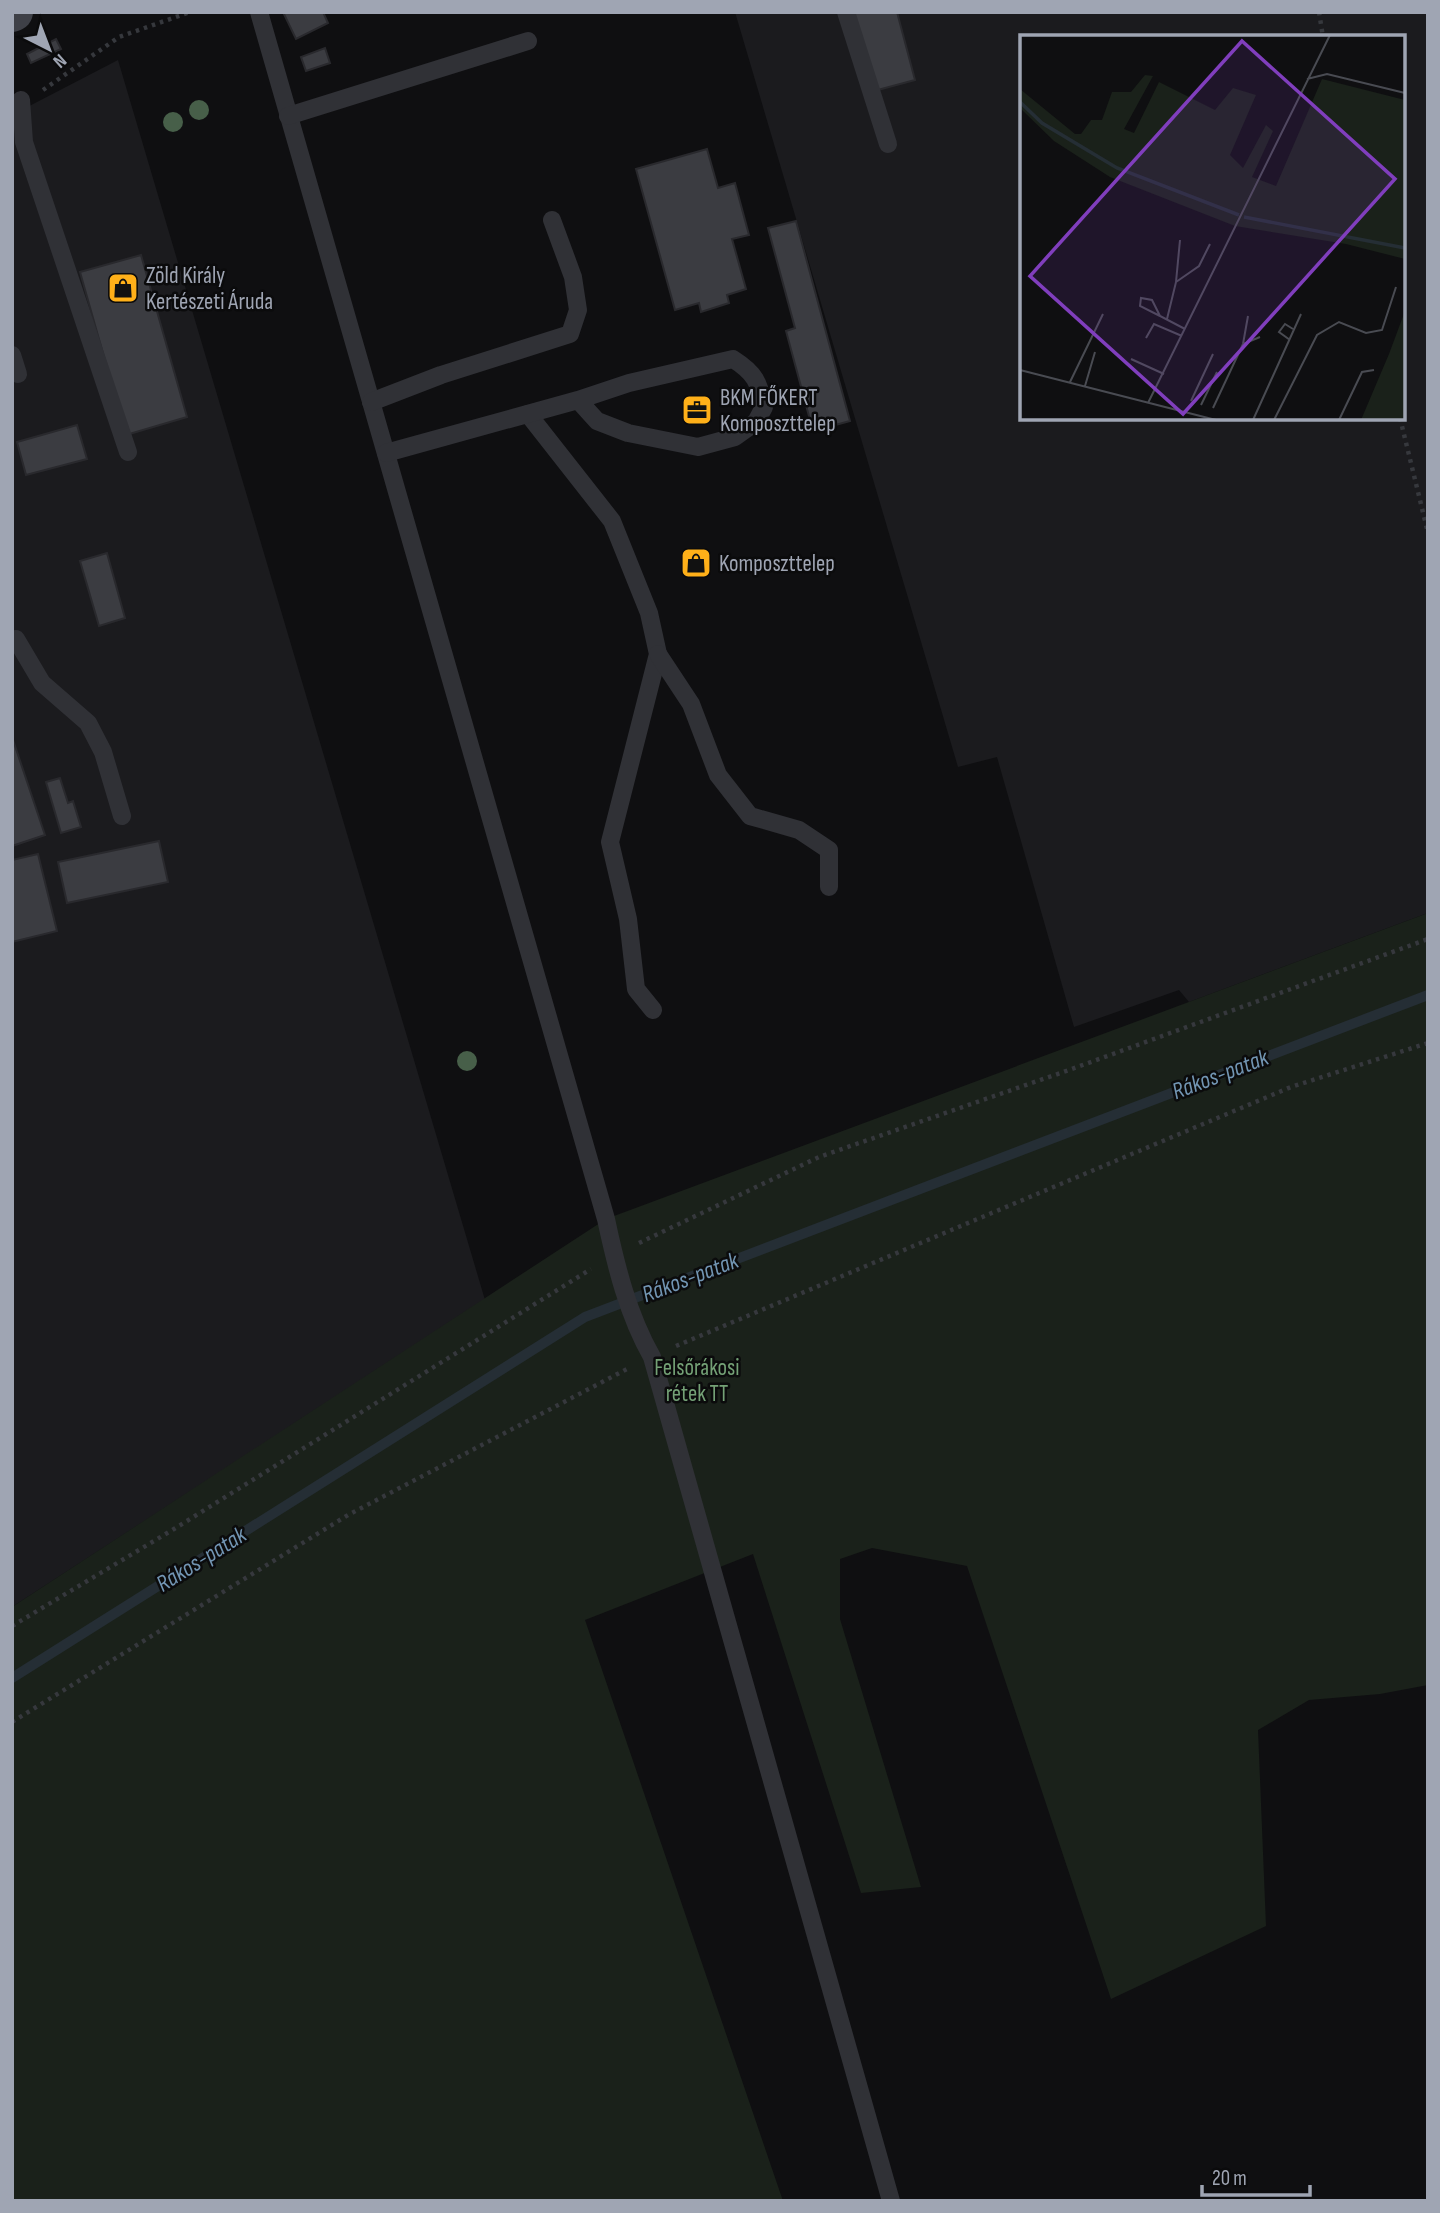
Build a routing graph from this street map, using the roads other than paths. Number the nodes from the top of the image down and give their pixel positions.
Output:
1 (259, 12) edge
2 (846, 12) edge
3 (528, 41) dead end
4 (21, 100) road end
5 (288, 116) junction
6 (888, 144) dead end
7 (552, 220) dead end
8 (12, 355) edge
9 (18, 374) dead end
10 (578, 400) junction
11 (371, 402) junction
12 (528, 414) junction
13 (128, 452) dead end
14 (386, 453) junction
15 (14, 636) edge
16 (658, 654) junction
17 (122, 816) dead end
18 (829, 887) dead end
19 (653, 1010) dead end
20 (891, 2201) edge

1 - 5 lane
2 - 6 lane
3 - 5 lane
4 - 13 lane
5 - 11 lane
7 - 11 lane
8 - 9 lane
10 - 10 lane
10 - 12 lane
11 - 14 lane
12 - 14 lane
12 - 16 lane
14 - 20 lane
15 - 17 lane
16 - 18 lane
16 - 19 lane

